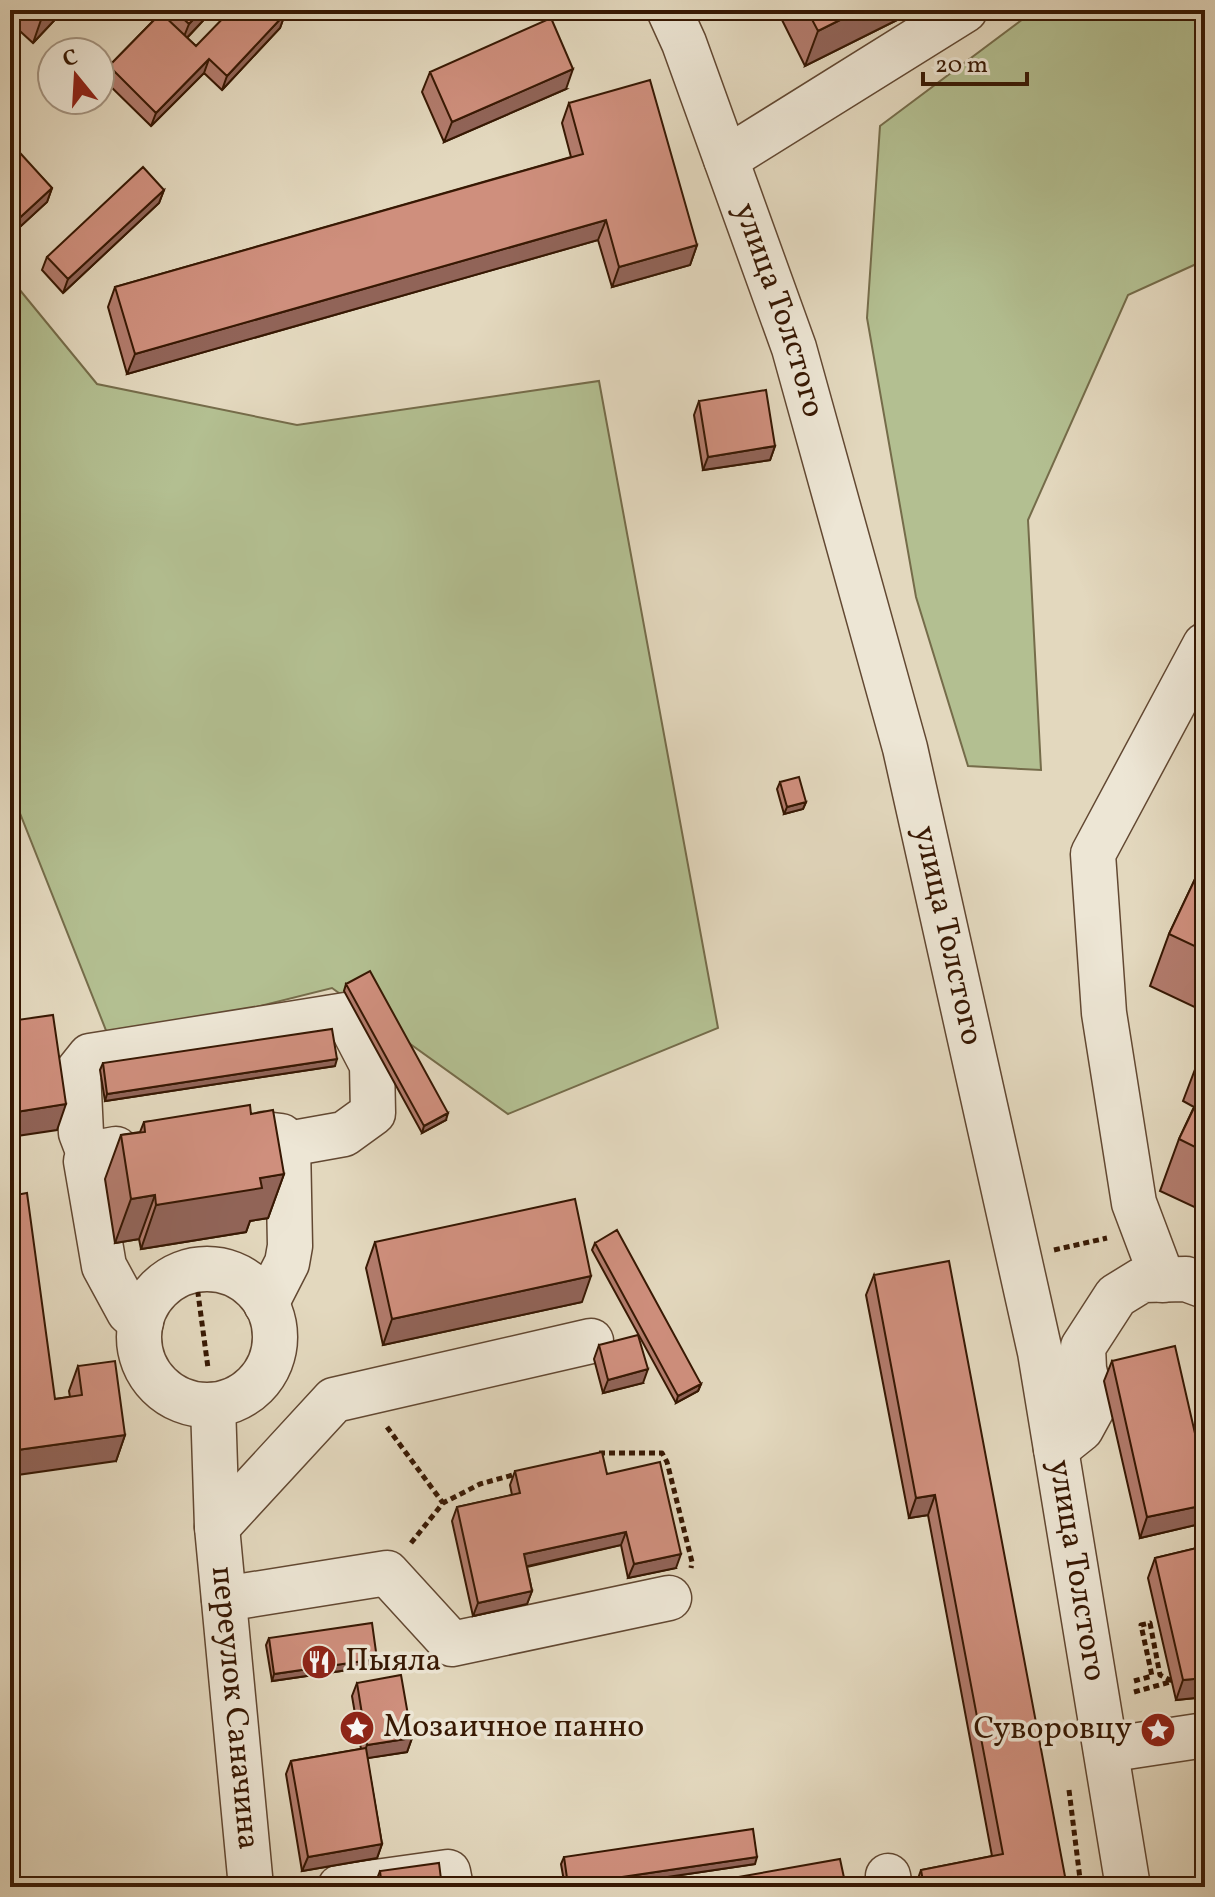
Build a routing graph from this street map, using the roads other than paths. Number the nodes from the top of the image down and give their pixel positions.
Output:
1 (669, 10) edge
2 (965, 10) edge
3 (726, 159) junction
4 (1205, 645) edge
5 (219, 1137) edge
6 (160, 1144) edge
7 (288, 1144) junction
8 (89, 1154) junction
9 (1171, 1196) dead end
10 (1133, 1236) junction
11 (1184, 1283) edge
12 (266, 1304) junction
13 (141, 1322) junction
14 (591, 1341) dead end
15 (213, 1405) junction
16 (1056, 1449) junction
17 (217, 1527) junction
18 (669, 1598) road end
19 (224, 1599) junction
20 (1205, 1735) edge
21 (1106, 1750) junction
22 (251, 1887) edge
23 (340, 1887) edge
24 (451, 1887) edge
25 (1128, 1887) edge

1 - 3 street, улица Толстого
2 - 3 street
3 - 16 street, улица Толстого
4 - 10 street
5 - 7 street
6 - 8 street
7 - 8 street
7 - 12 street
8 - 13 street
9 - 10 street
10 - 11 street
11 - 16 street
12 - 13 street
12 - 15 street
13 - 15 street
14 - 17 street
15 - 17 street, переулок Саначина
16 - 21 street, улица Толстого
17 - 19 street, переулок Саначина
18 - 19 street
19 - 22 street, переулок Саначина
20 - 21 street
21 - 25 street, улица Толстого
23 - 24 street

